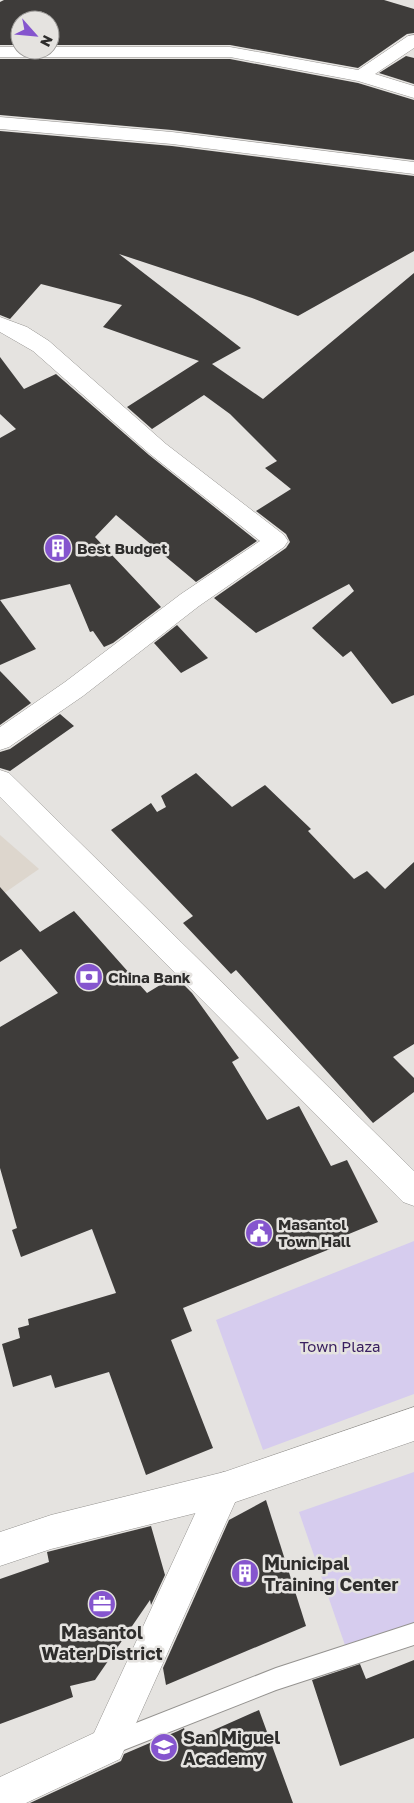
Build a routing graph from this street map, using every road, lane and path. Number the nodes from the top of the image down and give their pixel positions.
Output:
1 (414, 40) edge
2 (0, 52) edge
3 (361, 76) junction
4 (414, 92) edge
5 (0, 123) edge
6 (414, 168) edge
7 (0, 324) edge
8 (0, 740) edge
9 (0, 780) edge
10 (414, 1192) edge
11 (414, 1424) edge
12 (224, 1489) junction
13 (0, 1549) edge
14 (414, 1634) edge
15 (108, 1746) junction
16 (0, 1796) edge

1 - 3 street
2 - 3 street
3 - 4 street
5 - 6 street
7 - 8 street
9 - 10 street
11 - 12 street
12 - 13 street
12 - 15 street
14 - 15 lane
15 - 16 street

